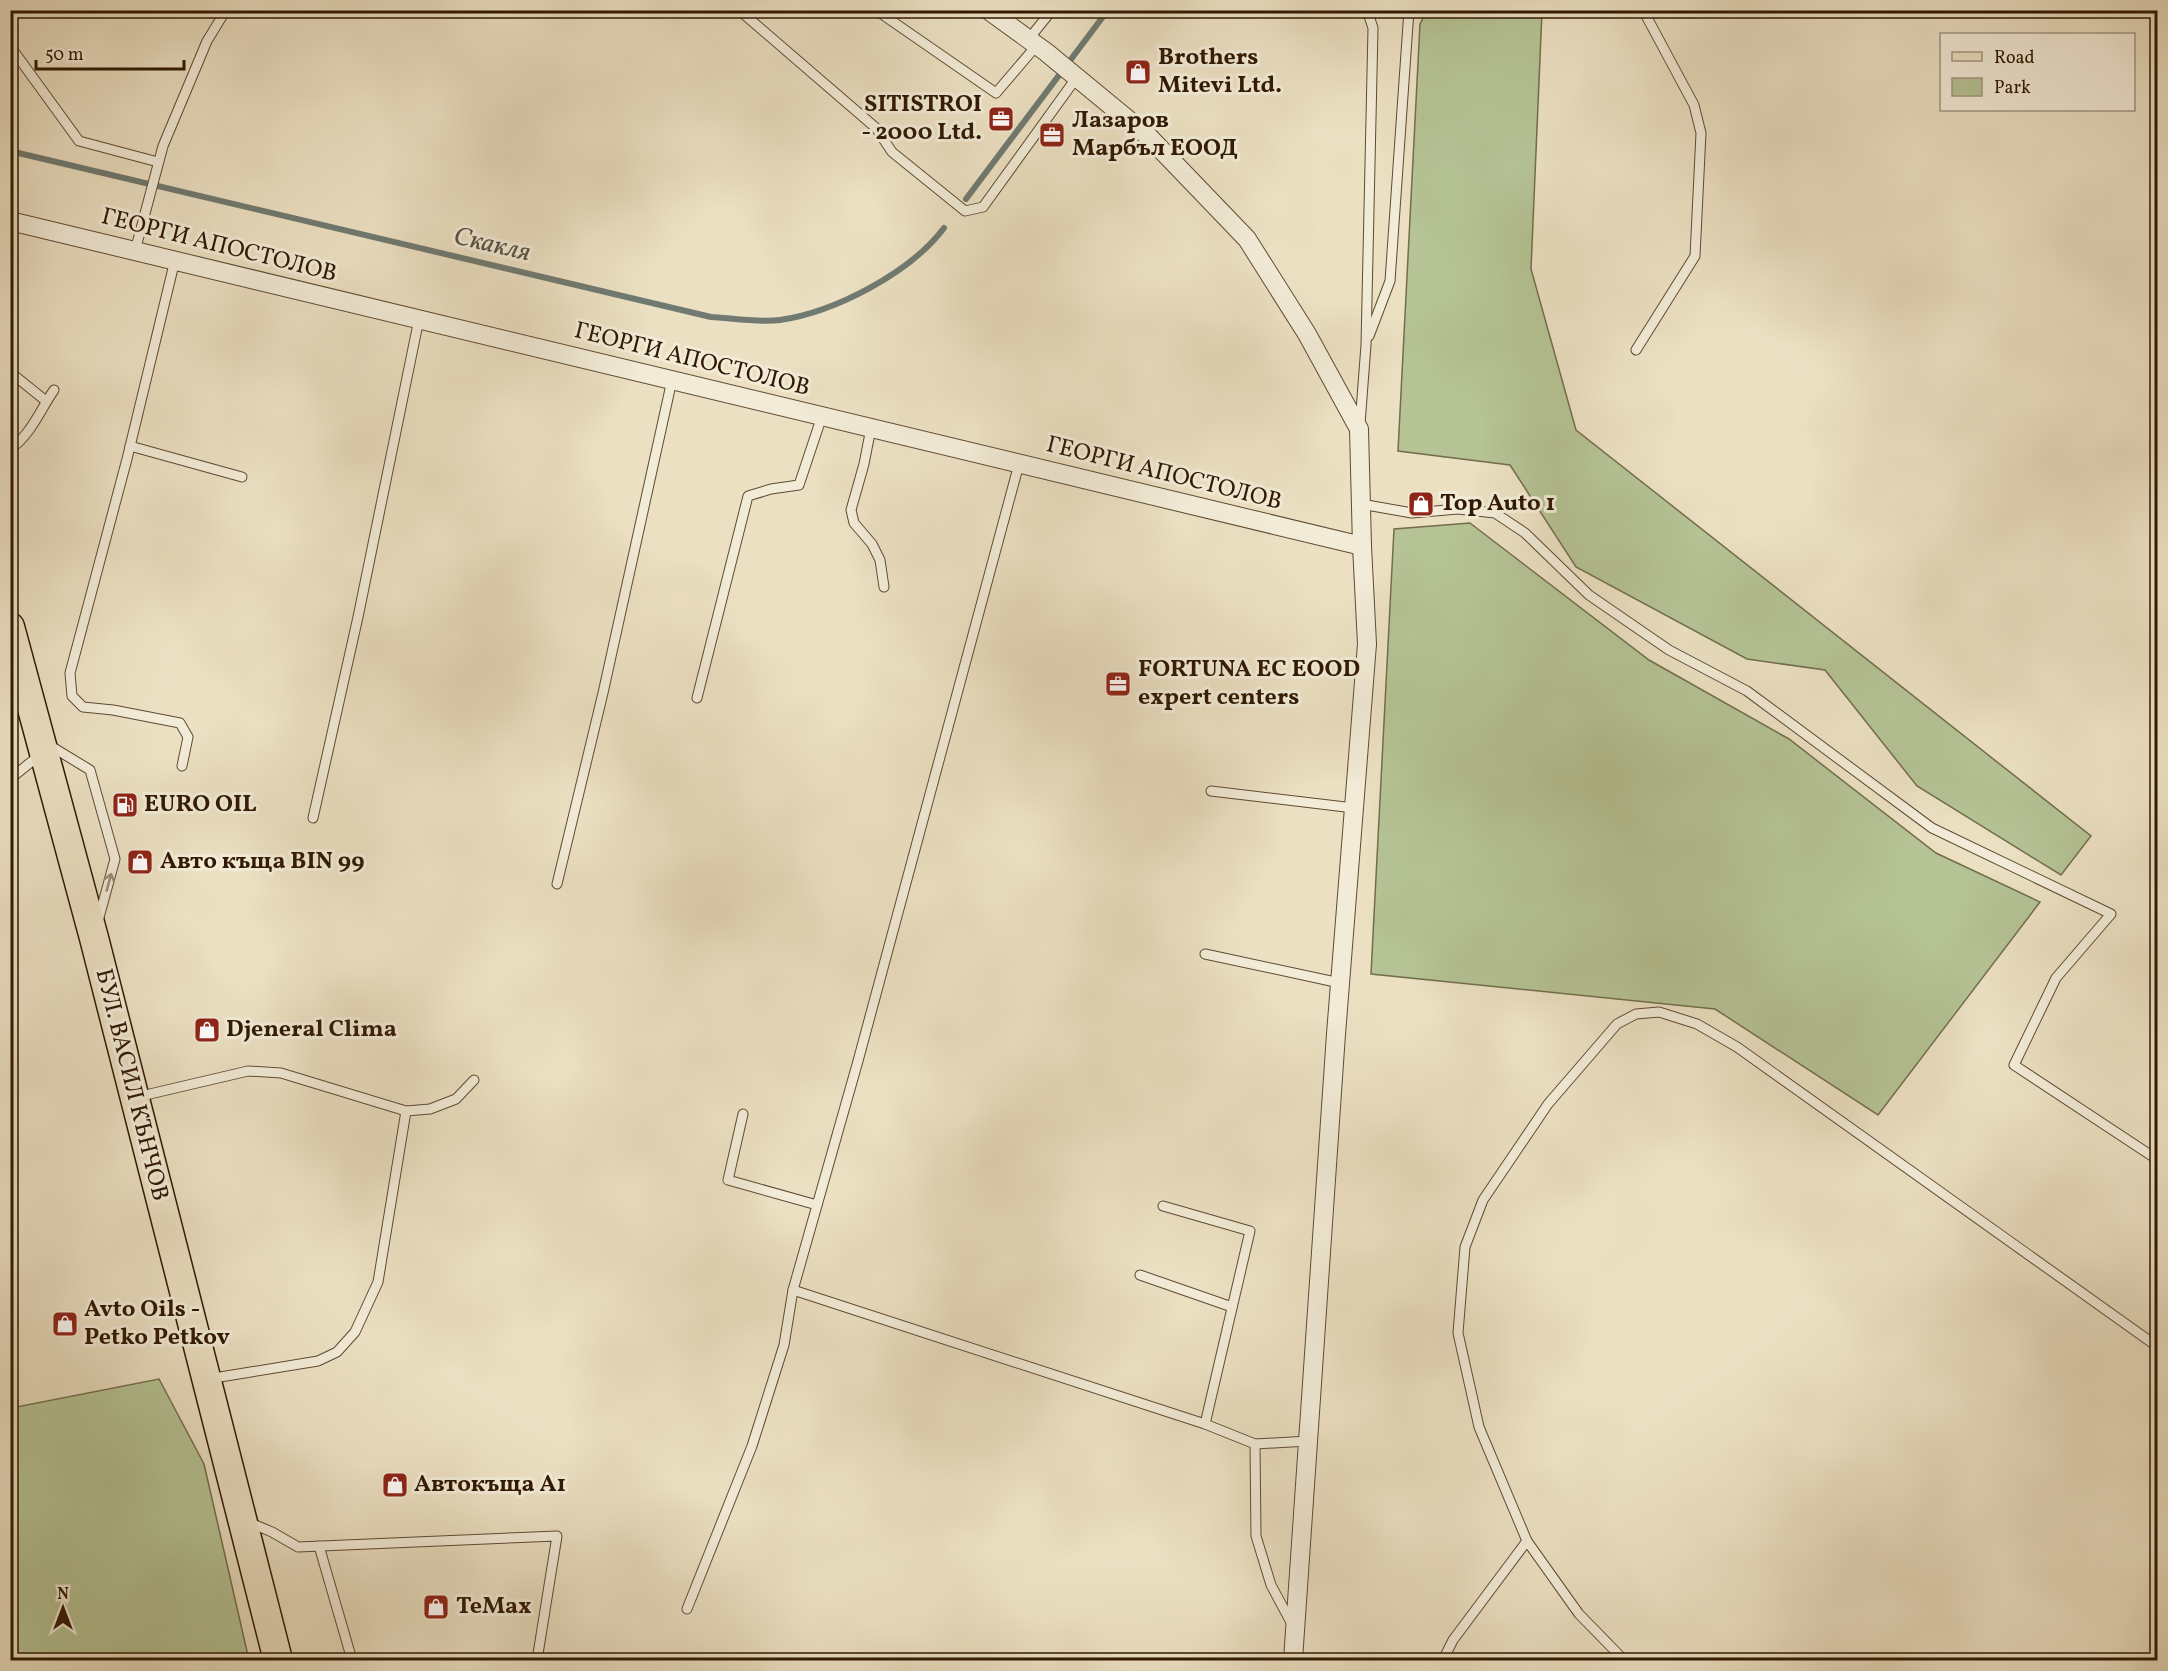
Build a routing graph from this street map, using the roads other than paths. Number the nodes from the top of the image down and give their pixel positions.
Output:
1 (226, 10) edge
2 (739, 10) edge
3 (876, 10) edge
4 (988, 10) edge
5 (1052, 10) edge
6 (1366, 10) edge
7 (1409, 10) edge
8 (1643, 10) edge
9 (1033, 43) junction
10 (10, 46) edge
11 (1077, 77) junction
12 (158, 162) junction
13 (10, 221) edge
14 (135, 251) junction
15 (175, 260) junction
16 (419, 319) junction
17 (1366, 345) junction
18 (1636, 350) dead end
19 (10, 372) edge
20 (672, 380) junction
21 (54, 390) dead end
22 (46, 401) junction
23 (822, 416) junction
24 (871, 428) junction
25 (1359, 429) junction
26 (130, 446) junction
27 (10, 449) edge
28 (1019, 464) junction
29 (242, 477) dead end
30 (1361, 504) junction
31 (1362, 546) junction
32 (884, 587) dead end
33 (10, 627) edge
34 (698, 698) dead end
35 (42, 746) junction
36 (182, 765) dead end
37 (10, 779) edge
38 (1211, 791) dead end
39 (1354, 808) junction
40 (313, 818) dead end
41 (556, 884) dead end
42 (93, 938) junction
43 (1205, 954) dead end
44 (1340, 983) junction
45 (474, 1080) dead end
46 (134, 1097) junction
47 (406, 1111) junction
48 (743, 1114) dead end
49 (2157, 1160) edge
50 (817, 1205) junction
51 (1163, 1206) dead end
52 (1140, 1275) dead end
53 (793, 1290) junction
54 (1232, 1307) junction
55 (2157, 1347) edge
56 (206, 1379) junction
57 (1204, 1424) junction
58 (1308, 1441) junction
59 (1255, 1444) junction
60 (245, 1532) junction
61 (1527, 1541) junction
62 (319, 1546) junction
63 (687, 1609) dead end
64 (266, 1612) junction
65 (1295, 1631) junction
66 (264, 1660) edge
67 (278, 1660) edge
68 (293, 1660) edge
69 (352, 1660) edge
70 (537, 1660) edge
71 (1293, 1660) edge
72 (1443, 1660) edge
73 (1624, 1660) edge

1 - 12 lane
2 - 11 lane
3 - 9 lane
4 - 9 street
5 - 9 lane
6 - 17 lane
7 - 17 lane
8 - 18 lane
9 - 11 street
10 - 12 lane
11 - 25 street
12 - 14 lane
13 - 14 street, ГЕОРГИ АПОСТОЛОВ
14 - 15 street, ГЕОРГИ АПОСТОЛОВ
15 - 16 street, ГЕОРГИ АПОСТОЛОВ
15 - 26 lane
16 - 20 street, ГЕОРГИ АПОСТОЛОВ
16 - 40 lane
17 - 25 lane
19 - 22 lane
20 - 23 street, ГЕОРГИ АПОСТОЛОВ
20 - 41 lane
21 - 22 lane
22 - 27 lane
23 - 24 street, ГЕОРГИ АПОСТОЛОВ
23 - 34 lane
24 - 28 street, ГЕОРГИ АПОСТОЛОВ
24 - 32 lane
25 - 30 street
26 - 29 lane
26 - 36 lane
28 - 31 street, ГЕОРГИ АПОСТОЛОВ
28 - 50 lane
30 - 31 street
30 - 49 lane
31 - 39 street
33 - 35 main road, БУЛ. ВАСИЛ КЪНЧОВ
35 - 37 lane
35 - 42 main road, БУЛ. ВАСИЛ КЪНЧОВ
42 -> 35 lane
38 - 39 lane
39 - 44 street
42 - 46 main road, БУЛ. ВАСИЛ КЪНЧОВ
43 - 44 lane
44 - 58 street
45 - 47 lane
46 - 47 lane
46 - 56 main road, БУЛ. ВАСИЛ КЪНЧОВ
47 - 56 lane
48 - 50 lane
50 - 53 lane
51 - 54 lane
52 - 54 lane
53 - 57 lane
53 - 63 lane
54 - 57 lane
55 - 61 lane
56 - 60 main road, БУЛ. ВАСИЛ КЪНЧОВ
57 - 59 lane
58 - 59 lane
58 - 65 street
59 - 65 lane
60 - 62 lane
60 - 64 main road
60 - 68 main road
61 - 72 lane
61 - 73 lane
62 - 69 lane
62 - 70 lane
64 - 66 main road
64 - 67 main road
65 - 71 street

